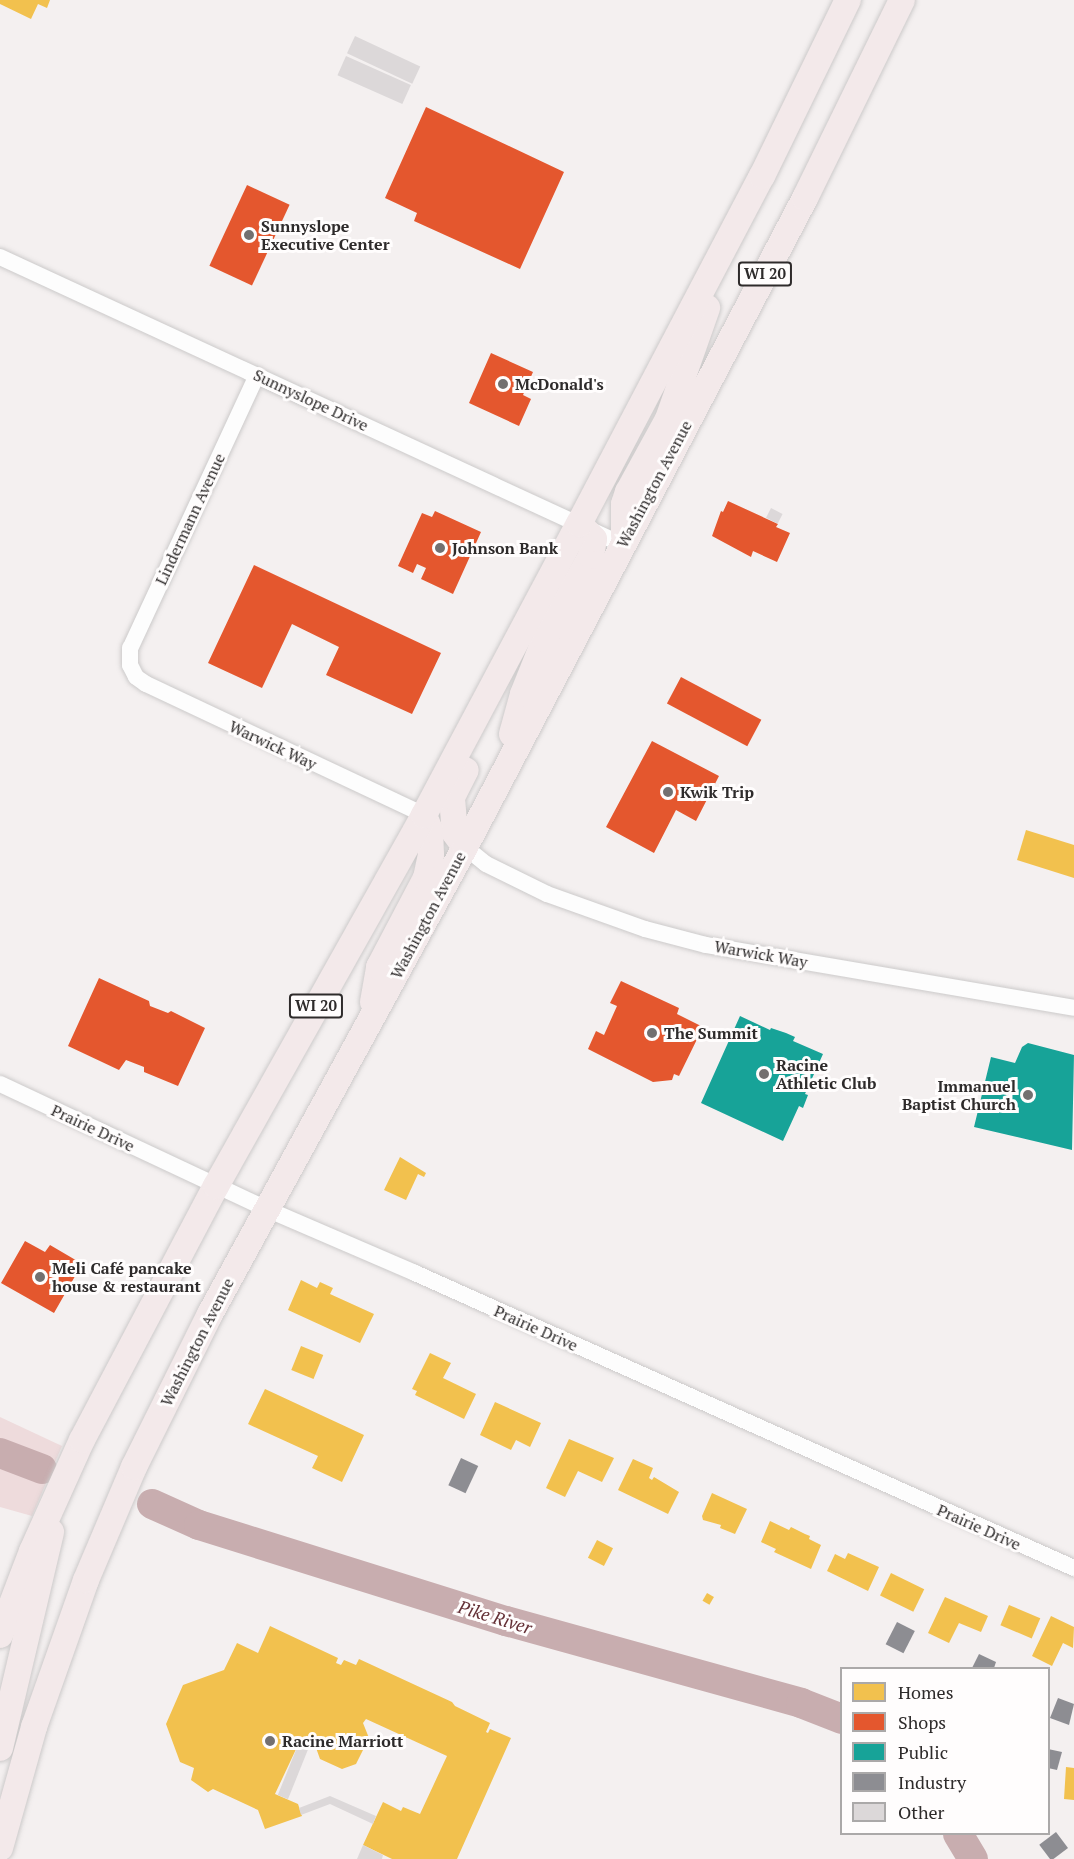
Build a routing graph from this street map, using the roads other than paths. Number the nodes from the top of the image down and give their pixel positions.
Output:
1 (848, 0) edge
2 (902, 0) edge
3 (728, 242) junction
4 (0, 257) edge
5 (257, 375) junction
6 (579, 524) junction
7 (622, 545) junction
8 (511, 652) junction
9 (130, 665) joint
10 (504, 772) junction
11 (424, 815) junction
12 (465, 847) junction
13 (1074, 1008) edge
14 (370, 1023) junction
15 (0, 1084) edge
16 (216, 1186) junction
17 (269, 1210) junction
18 (59, 1491) junction
19 (1074, 1568) edge
20 (0, 1635) edge
21 (0, 1748) edge
22 (12, 1804) junction
23 (0, 1848) edge
24 (13, 1859) edge

1 - 3 main road, WI 20
2 - 7 main road, Washington Avenue / WI 20
3 - 6 main road, WI 20
3 - 7 main road
4 - 5 street, Sunnyslope Drive
5 - 6 street, Sunnyslope Drive
5 - 9 street, Lindermann Avenue
6 - 7 street, Sunnyslope Drive
6 - 8 main road, WI 20
6 - 10 main road
7 - 10 main road, Washington Avenue / WI 20
8 - 11 main road, WI 20
8 - 12 main road
9 - 11 street, Warwick Way
10 - 12 main road, Washington Avenue / WI 20
11 - 14 main road
11 - 16 main road, WI 20
12 - 13 street, Warwick Way
12 - 14 main road, Washington Avenue / WI 20
14 - 17 main road, Washington Avenue / WI 20
15 - 16 street, Prairie Drive
16 - 17 street, Prairie Drive
16 - 18 main road, WI 20
17 - 19 street, Prairie Drive
17 - 22 main road, Washington Avenue / WI 20
18 - 20 main road, WI 20
18 - 21 main road
22 - 23 main road, Washington Avenue / WI 20
22 - 24 main road

